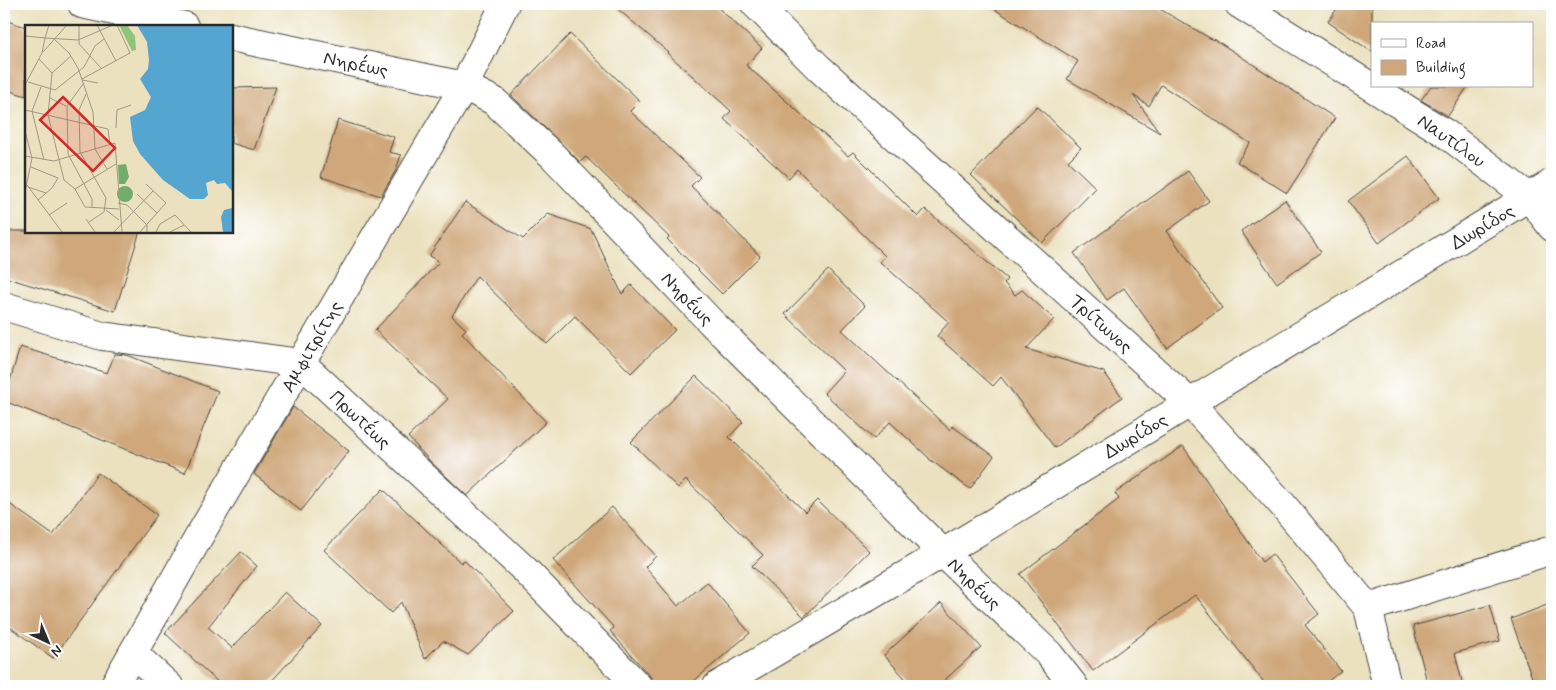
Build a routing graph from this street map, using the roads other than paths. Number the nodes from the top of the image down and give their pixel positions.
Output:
1 (82, 4) edge
2 (506, 4) edge
3 (755, 4) edge
4 (1239, 4) edge
5 (179, 25) edge
6 (232, 37) edge
7 (464, 86) junction
8 (1371, 87) edge
9 (1373, 88) edge
10 (1552, 183) edge
11 (1529, 197) junction
12 (1552, 227) edge
13 (4, 306) edge
14 (301, 364) junction
15 (1190, 402) junction
16 (1552, 550) edge
17 (943, 553) junction
18 (1368, 608) junction
19 (133, 654) junction
20 (114, 686) edge
21 (169, 686) edge
22 (638, 686) edge
23 (717, 686) edge
24 (1074, 686) edge
25 (1387, 686) edge

1 - 5 street
2 - 7 street, Αμφιτρίτης
3 - 15 street, Τρίτωνος
4 - 8 street, Ναυτίλου
6 - 7 street, Νηρέως
7 - 14 street, Αμφιτρίτης
7 - 17 street, Νηρέως
9 - 11 street, Ναυτίλου
10 - 11 street, Δωρίδος
11 - 12 street, Ναυτίλου
11 - 15 street, Δωρίδος
13 - 14 street
14 - 19 street, Αμφιτρίτης
14 - 22 street, Πρωτέως
15 - 17 street, Δωρίδος
15 - 18 street, Τρίτωνος
16 - 18 street
17 - 23 street, Δωρίδος
17 - 24 street, Νηρέως
18 - 25 street, Τρίτωνος
19 - 20 street, Αμφιτρίτης
19 - 21 street

